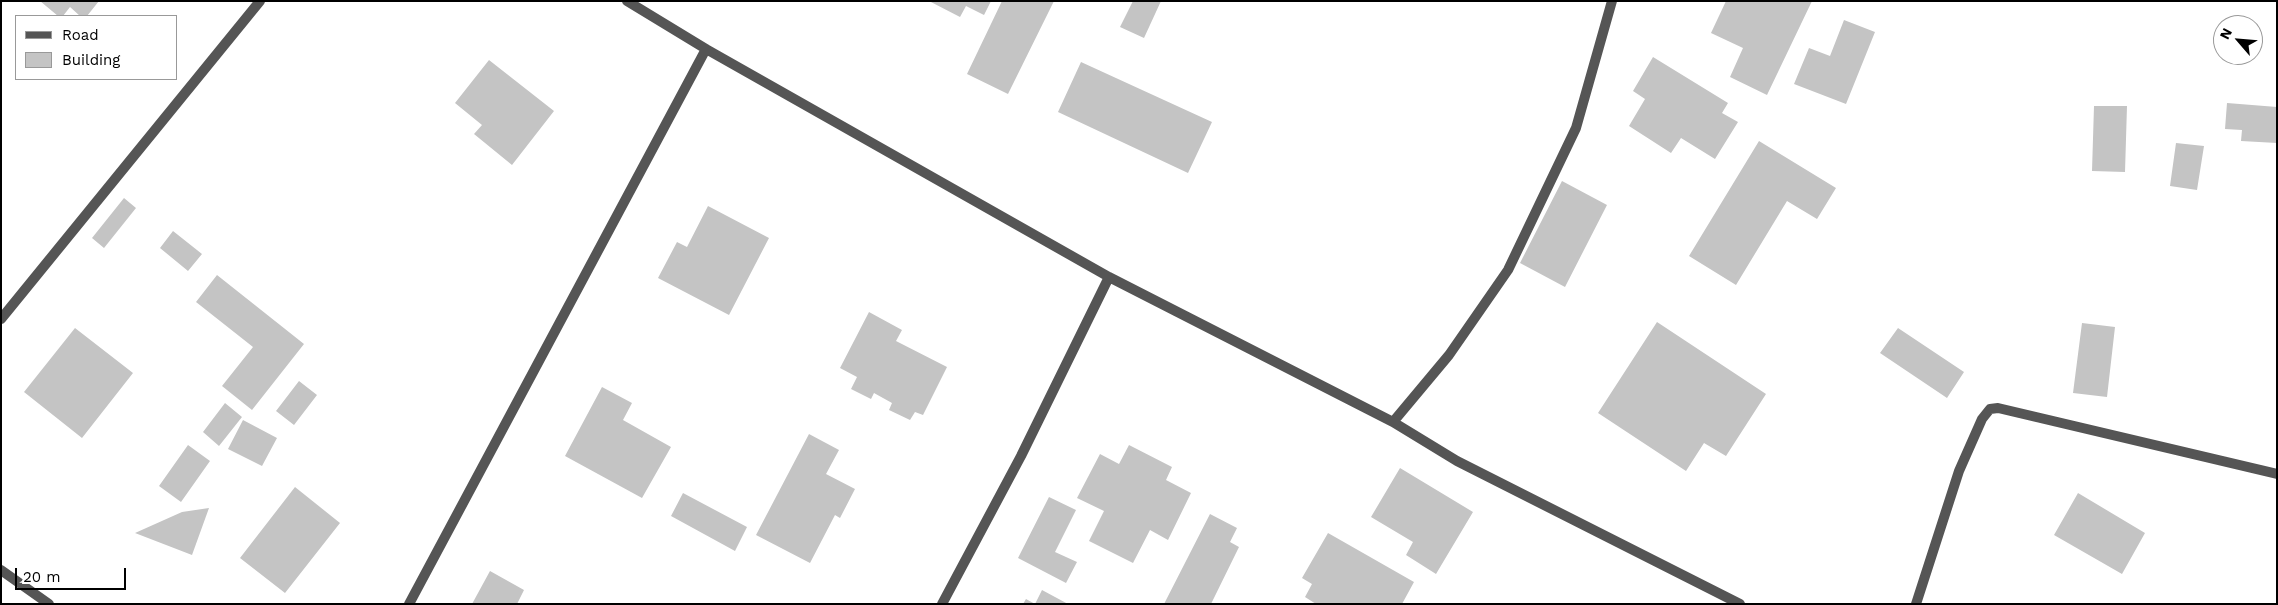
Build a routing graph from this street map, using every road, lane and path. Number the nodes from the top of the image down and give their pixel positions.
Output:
1 (260, 1) edge
2 (627, 1) edge
3 (1612, 1) edge
4 (706, 49) junction
5 (1109, 277) junction
6 (1, 319) edge
7 (1393, 422) junction
8 (2277, 474) edge
9 (1, 570) edge
10 (49, 604) edge
11 (409, 604) edge
12 (942, 604) edge
13 (1740, 604) edge
14 (1916, 604) edge

1 - 6 street
2 - 4 street
3 - 7 street
4 - 5 street
4 - 11 street
5 - 7 street
5 - 12 street
7 - 13 street
8 - 14 street
9 - 10 street

